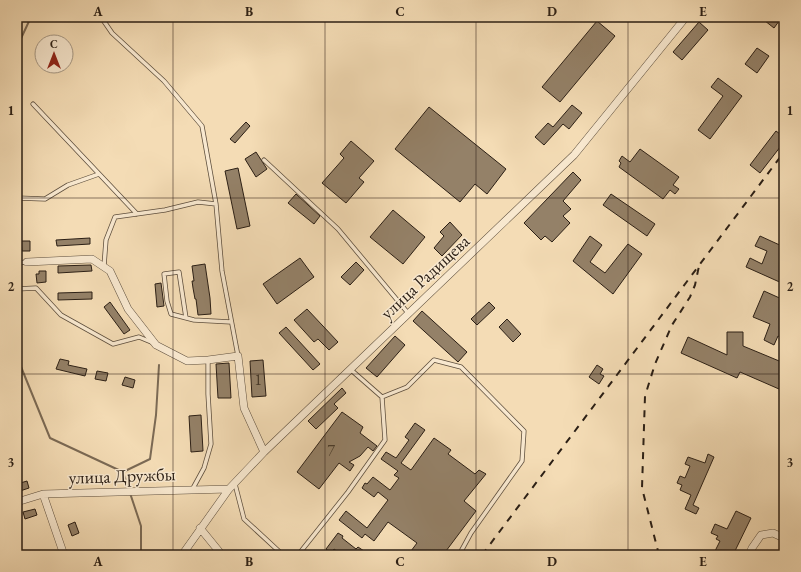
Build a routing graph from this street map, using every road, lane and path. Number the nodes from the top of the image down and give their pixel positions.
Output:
1 (101, 17) edge
2 (686, 17) edge
3 (33, 104) dead end
4 (264, 160) dead end
5 (99, 174) junction
6 (17, 198) edge
7 (216, 204) junction
8 (137, 214) junction
9 (27, 262) joint
10 (17, 263) edge
11 (103, 267) junction
12 (17, 289) edge
13 (408, 313) junction
14 (186, 318) junction
15 (231, 322) junction
16 (154, 342) junction
17 (238, 356) junction
18 (208, 360) junction
19 (350, 369) junction
20 (382, 398) junction
21 (264, 452) junction
22 (232, 486) junction
23 (192, 490) junction
24 (43, 494) junction
25 (17, 502) edge
26 (200, 528) junction
27 (784, 538) edge
28 (64, 555) edge
29 (182, 555) edge
30 (222, 555) edge
31 (283, 555) edge
32 (298, 555) edge
33 (459, 555) edge
34 (749, 555) edge

1 - 7 lane
2 - 13 street, улица Радищева
3 - 5 lane
4 - 13 lane
5 - 6 lane
5 - 8 lane
7 - 8 lane
7 - 15 lane
8 - 11 lane
9 - 10 lane
9 - 11 street
11 - 16 street
12 - 16 lane
13 - 19 street, улица Радищева
14 - 14 lane
14 - 15 lane
15 - 17 lane
16 - 18 street
17 - 18 street
17 - 21 street
18 - 23 lane
19 - 20 lane
19 - 21 street, улица Радищева
20 - 32 lane
20 - 33 lane
21 - 22 street, улица Радищева
22 - 23 street, улица Дружбы
22 - 26 street, улица Радищева
22 - 31 lane
23 - 24 street, улица Дружбы
24 - 25 street, улица Дружбы
24 - 28 street
26 - 29 street, улица Радищева
26 - 30 street
27 - 34 street

